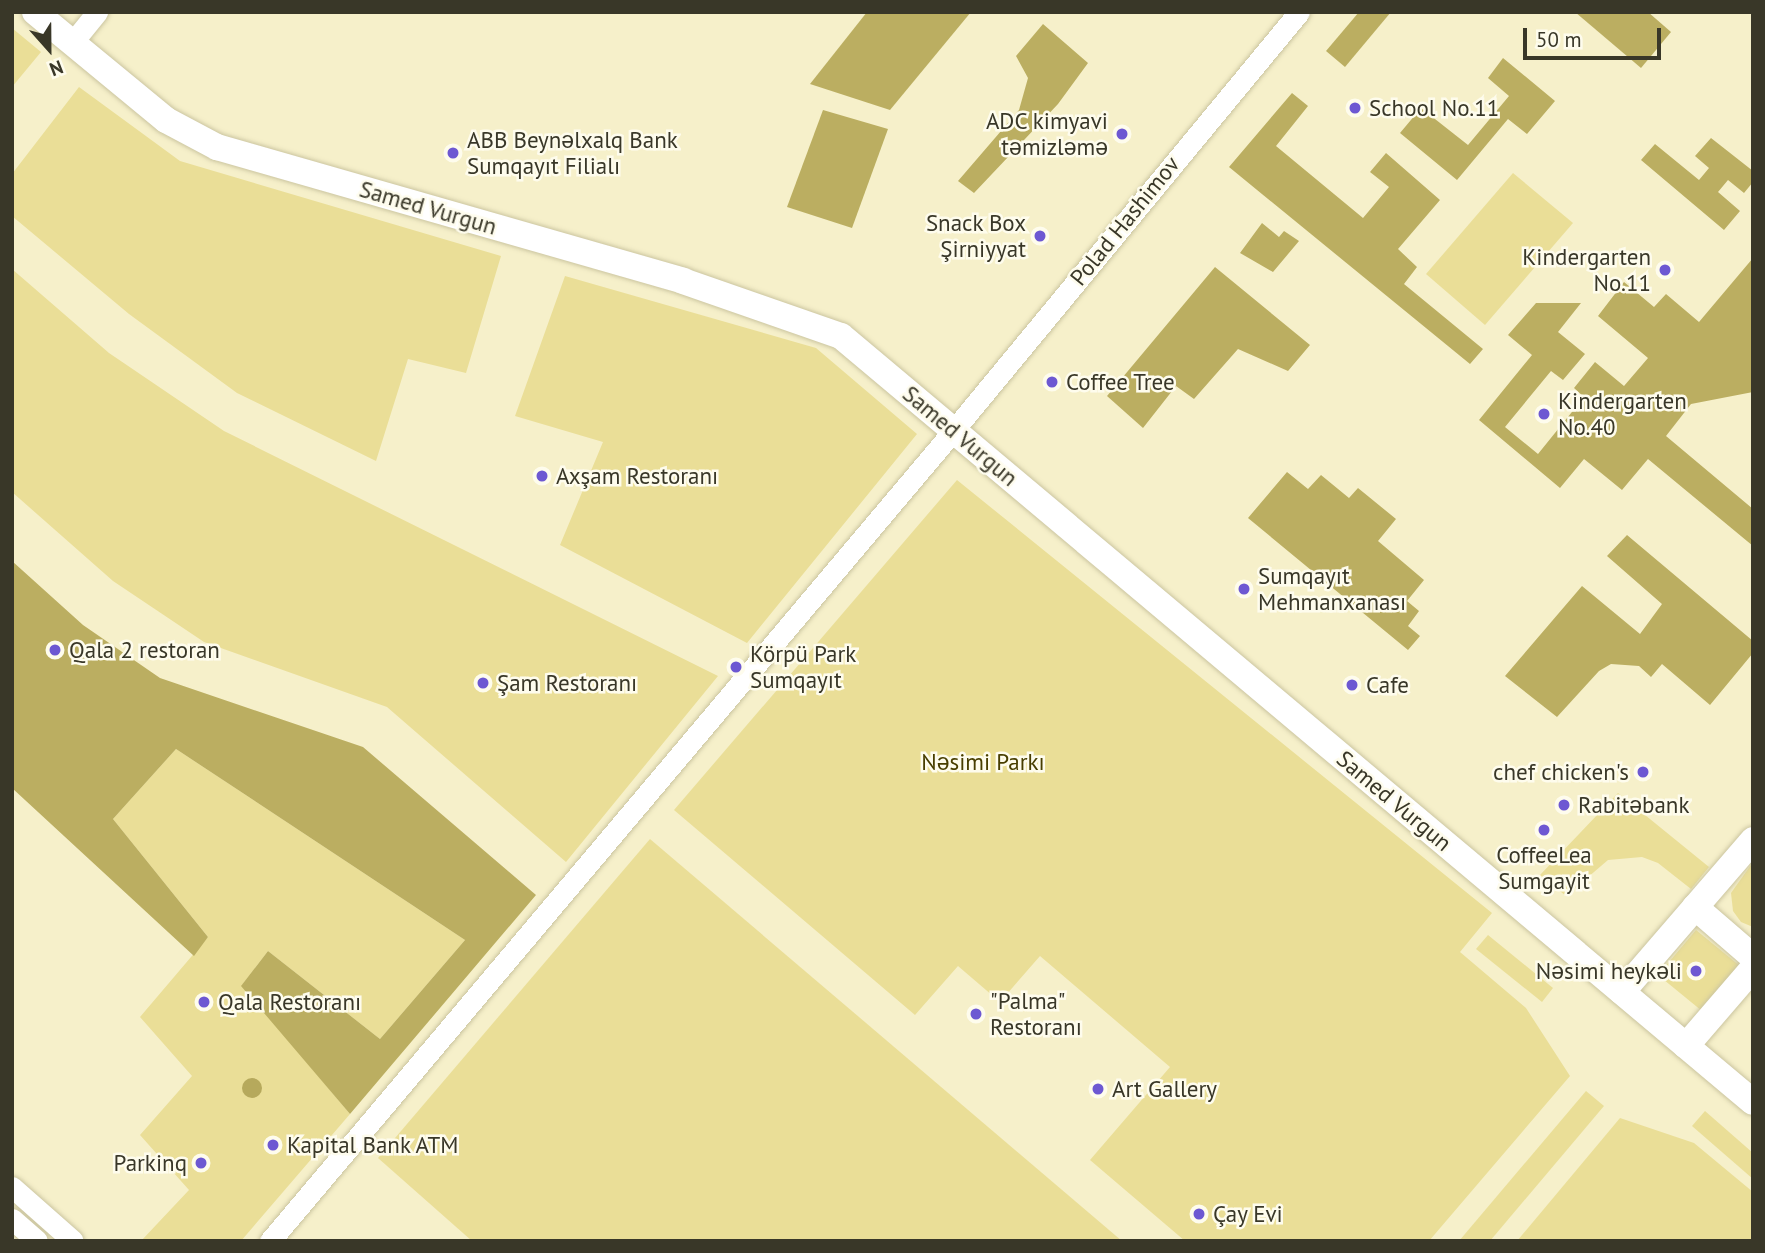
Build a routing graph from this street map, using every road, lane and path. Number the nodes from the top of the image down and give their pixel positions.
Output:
1 (35, 12) edge
2 (97, 12) edge
3 (1299, 12) edge
4 (72, 43) junction
5 (953, 431) junction
6 (1753, 840) edge
7 (1695, 907) junction
8 (1753, 957) edge
9 (1753, 968) edge
10 (1622, 992) junction
11 (1686, 1046) junction
12 (1753, 1102) edge
13 (12, 1187) edge
14 (12, 1219) edge
15 (37, 1241) edge
16 (73, 1241) edge
17 (270, 1241) edge

1 - 4 main road, Samed Vurgun
2 - 4 street
3 - 5 street, Polad Hashimov
4 - 5 main road, Samed Vurgun
5 - 10 main road, Samed Vurgun
5 - 17 street, Polad Hashimov
6 - 7 main road
7 - 8 main road
7 - 10 main road
9 - 11 main road
10 - 11 main road, Samed Vurgun
11 - 12 main road, Samed Vurgun
13 - 16 street
14 - 15 street

